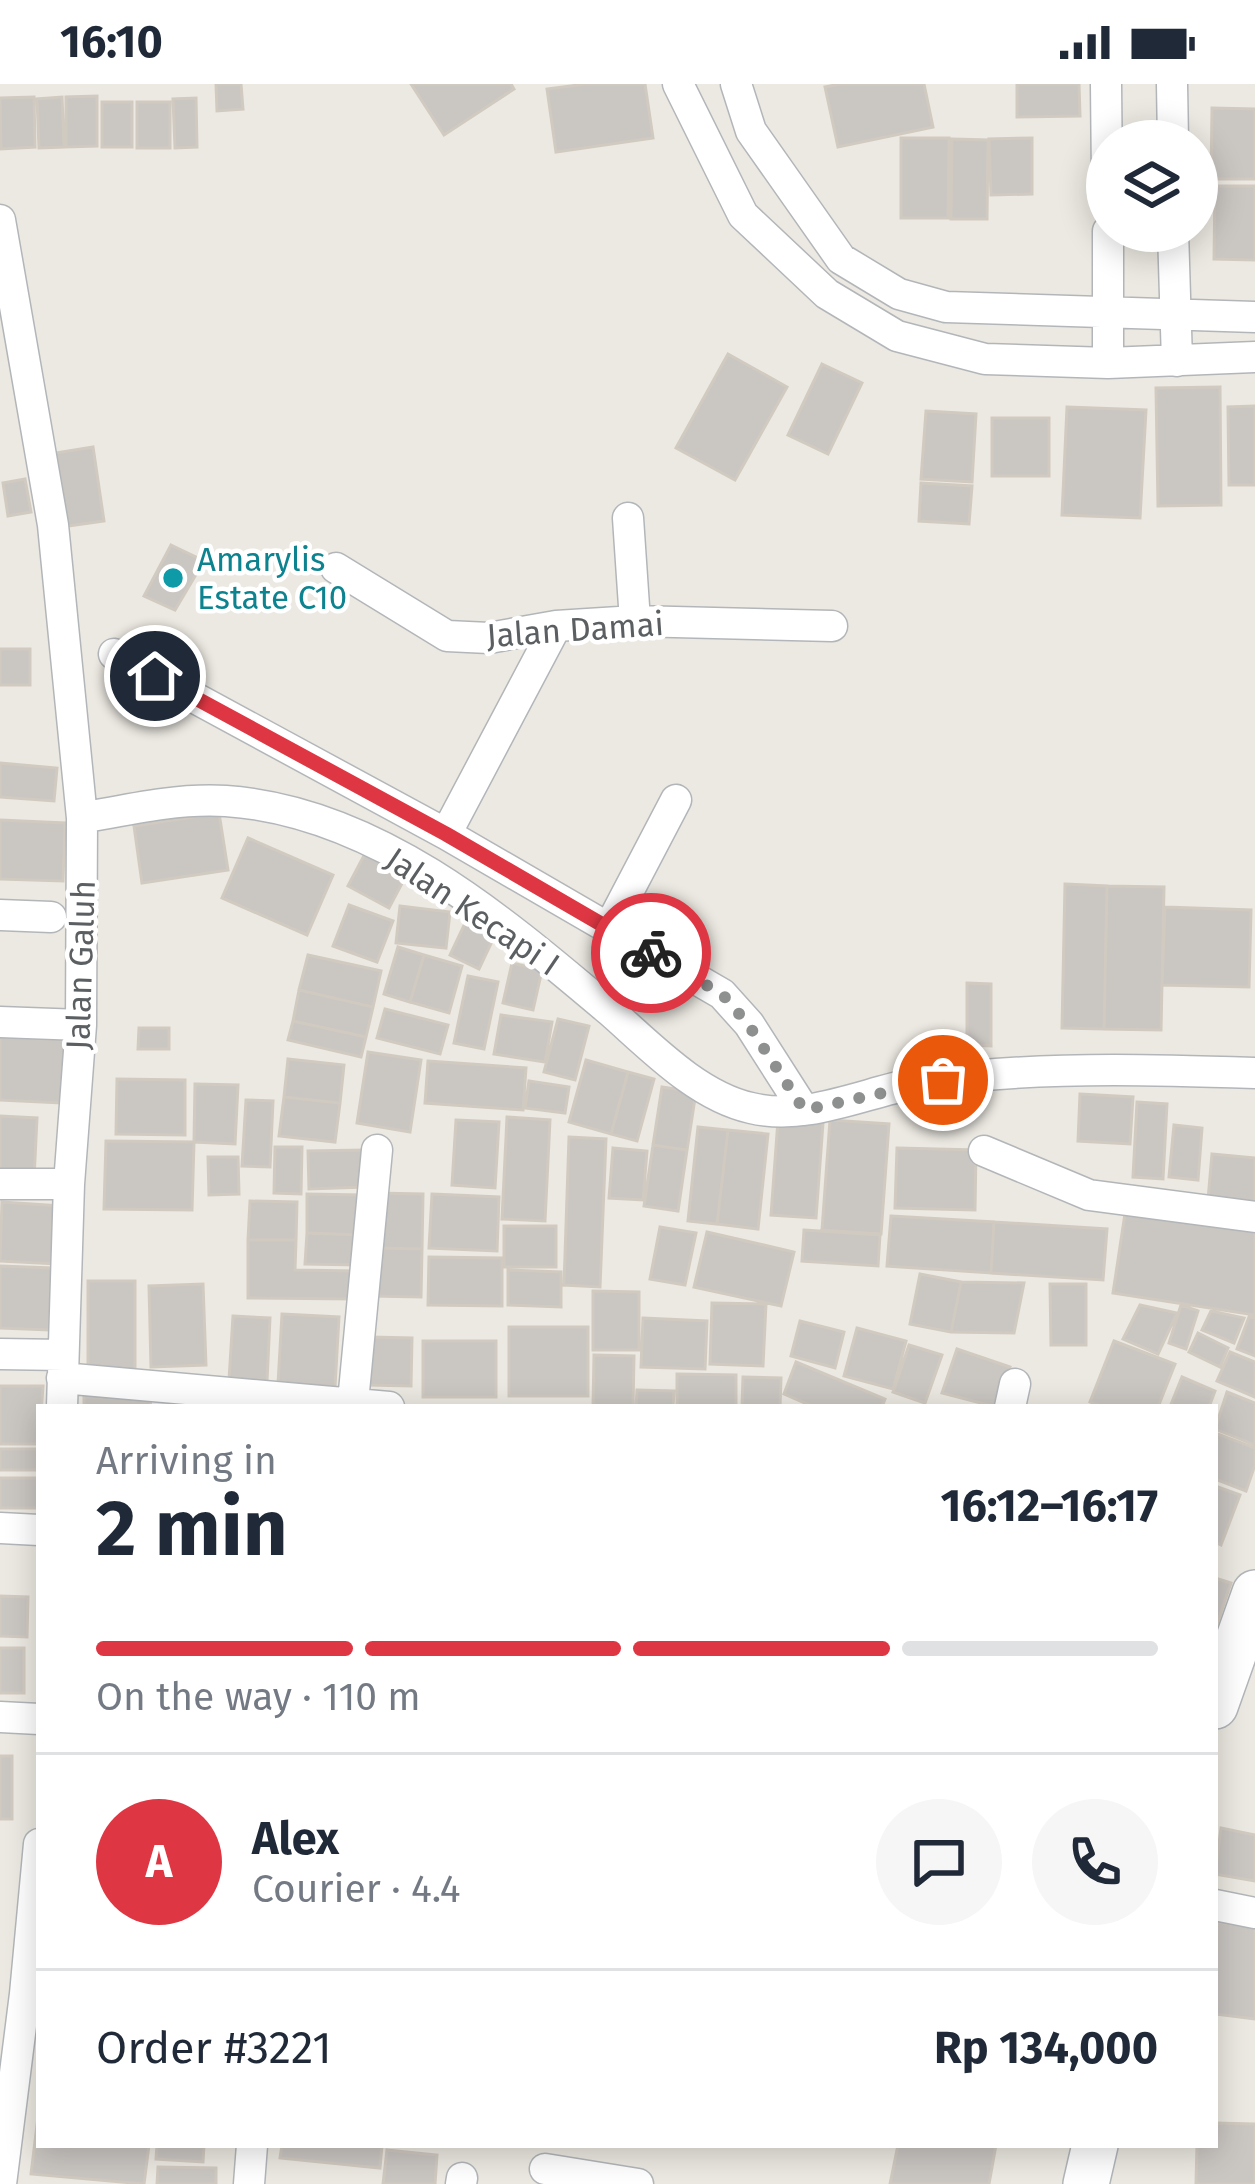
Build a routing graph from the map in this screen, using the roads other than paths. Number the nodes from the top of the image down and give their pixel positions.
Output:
1 (678, 84) edge
2 (736, 84) edge
3 (1106, 84) edge
4 (1172, 84) edge
5 (1106, 120) edge
6 (1173, 120) edge
7 (0, 220) edge
8 (1108, 252) edge
9 (1174, 252) edge
10 (1108, 312) junction
11 (1174, 315) junction
12 (1255, 317) edge
13 (1255, 357) edge
14 (1177, 361) junction
15 (1108, 363) junction
16 (628, 518) dead end
17 (336, 568) dead end
18 (635, 620) junction
19 (556, 626) junction
20 (832, 626) dead end
21 (114, 654) dead end
22 (676, 800) dead end
23 (82, 818) junction
24 (446, 834) junction
25 (0, 915) edge
26 (51, 917) dead end
27 (609, 928) junction
28 (0, 1022) edge
29 (81, 1025) junction
30 (1255, 1072) edge
31 (804, 1110) junction
32 (377, 1150) dead end
33 (984, 1151) dead end
34 (0, 1184) edge
35 (69, 1184) junction
36 (1255, 1217) edge
37 (0, 1354) edge
38 (62, 1380) edge
39 (353, 1402) junction
40 (367, 1404) edge
41 (0, 1528) edge
42 (36, 1530) edge
43 (1255, 1593) edge
44 (1219, 1678) edge
45 (0, 1717) edge
46 (36, 1720) edge
47 (1218, 1906) edge
48 (36, 1909) edge
49 (1255, 1913) edge
50 (32, 1995) edge
51 (252, 2148) edge
52 (1094, 2148) edge
53 (544, 2169) dead end
54 (1, 2182) edge
55 (249, 2184) edge
56 (638, 2184) edge
57 (1086, 2184) edge

1 - 15 street
2 - 10 street
3 - 5 street
4 - 6 street
7 - 23 street, Jalan Galuh
8 - 10 street
9 - 11 street
10 - 11 street
10 - 15 street
11 - 12 street
11 - 14 street
13 - 14 street
14 - 15 street
16 - 18 street
17 - 19 street, Jalan Damai
18 - 19 street, Jalan Damai
18 - 20 street, Jalan Damai
19 - 24 street
21 - 24 street
22 - 27 street
23 - 29 street, Jalan Galuh
23 - 31 street, Jalan Kecapi I
24 - 27 street
25 - 26 street
27 - 31 street
28 - 29 street
29 - 35 street, Jalan Galuh
30 - 31 street, Jalan Kecapi I
32 - 39 street
33 - 36 street
34 - 35 street
35 - 38 street, Jalan Galuh
37 - 38 street
38 - 39 street
39 - 40 street
41 - 42 street
43 - 44 main road
45 - 46 street
47 - 49 street
48 - 50 street
50 - 54 street
51 - 55 street
52 - 57 main road
53 - 56 street

